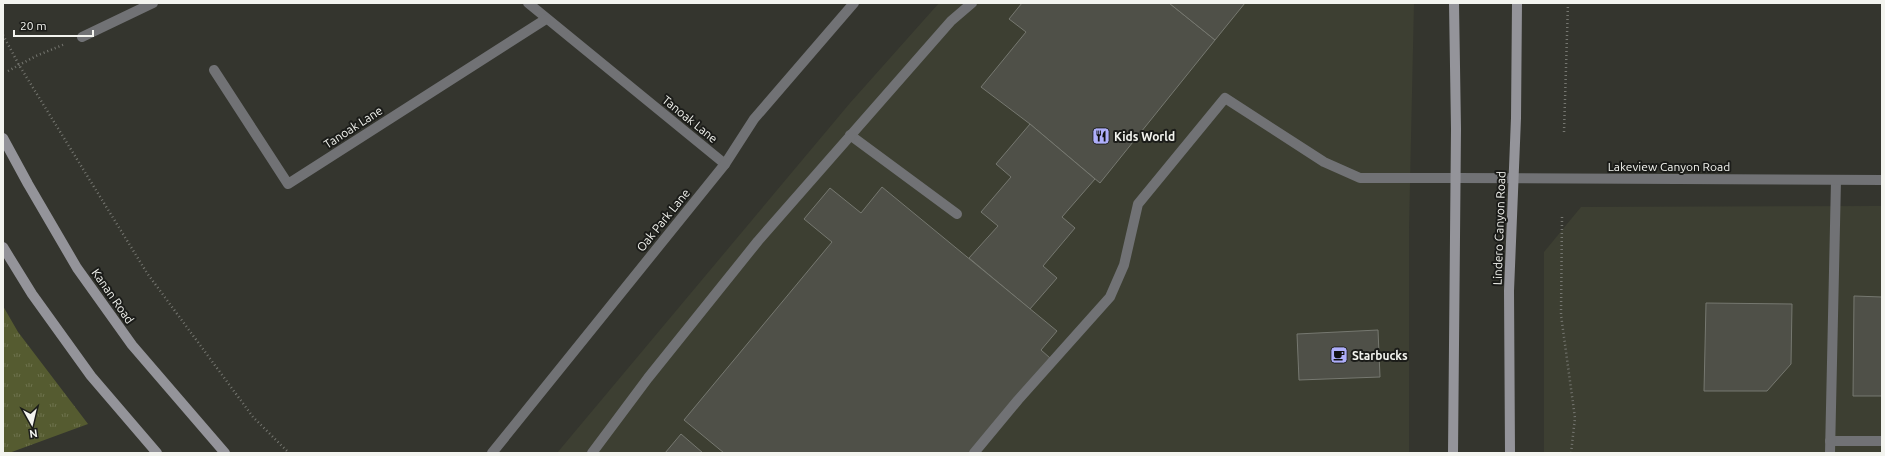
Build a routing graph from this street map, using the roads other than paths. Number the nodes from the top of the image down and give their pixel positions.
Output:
1 (153, 3) edge
2 (528, 3) edge
3 (854, 3) edge
4 (972, 3) edge
5 (1454, 3) edge
6 (1517, 3) edge
7 (546, 19) junction
8 (82, 37) road end
9 (214, 70) dead end
10 (850, 135) junction
11 (3, 138) edge
12 (725, 164) junction
13 (1456, 178) junction
14 (1513, 178) junction
15 (1836, 180) junction
16 (1882, 180) edge
17 (957, 214) dead end
18 (3, 247) edge
19 (1830, 441) junction
20 (1882, 441) edge
21 (157, 453) edge
22 (225, 453) edge
23 (492, 453) edge
24 (592, 453) edge
25 (974, 453) edge
26 (1453, 453) edge
27 (1510, 453) edge
28 (1830, 453) edge

1 - 8 street
2 - 7 street, Tanoak Lane
3 - 12 street, Oak Park Lane
4 - 10 street
5 - 13 main road
6 - 14 main road, Lindero Canyon Road
7 - 9 street, Tanoak Lane
7 - 12 street, Tanoak Lane
10 - 17 street
10 - 24 street
11 - 22 main road, Kanan Road
12 - 23 street, Oak Park Lane
13 - 14 street, Lakeview Canyon Road
13 - 25 street, Lakeview Canyon Road
13 - 26 main road
14 - 15 street, Lakeview Canyon Road
14 - 27 main road, Lindero Canyon Road
15 - 16 street, Lakeview Canyon Road
15 - 19 street
18 - 21 main road
19 - 20 street
19 - 28 street

